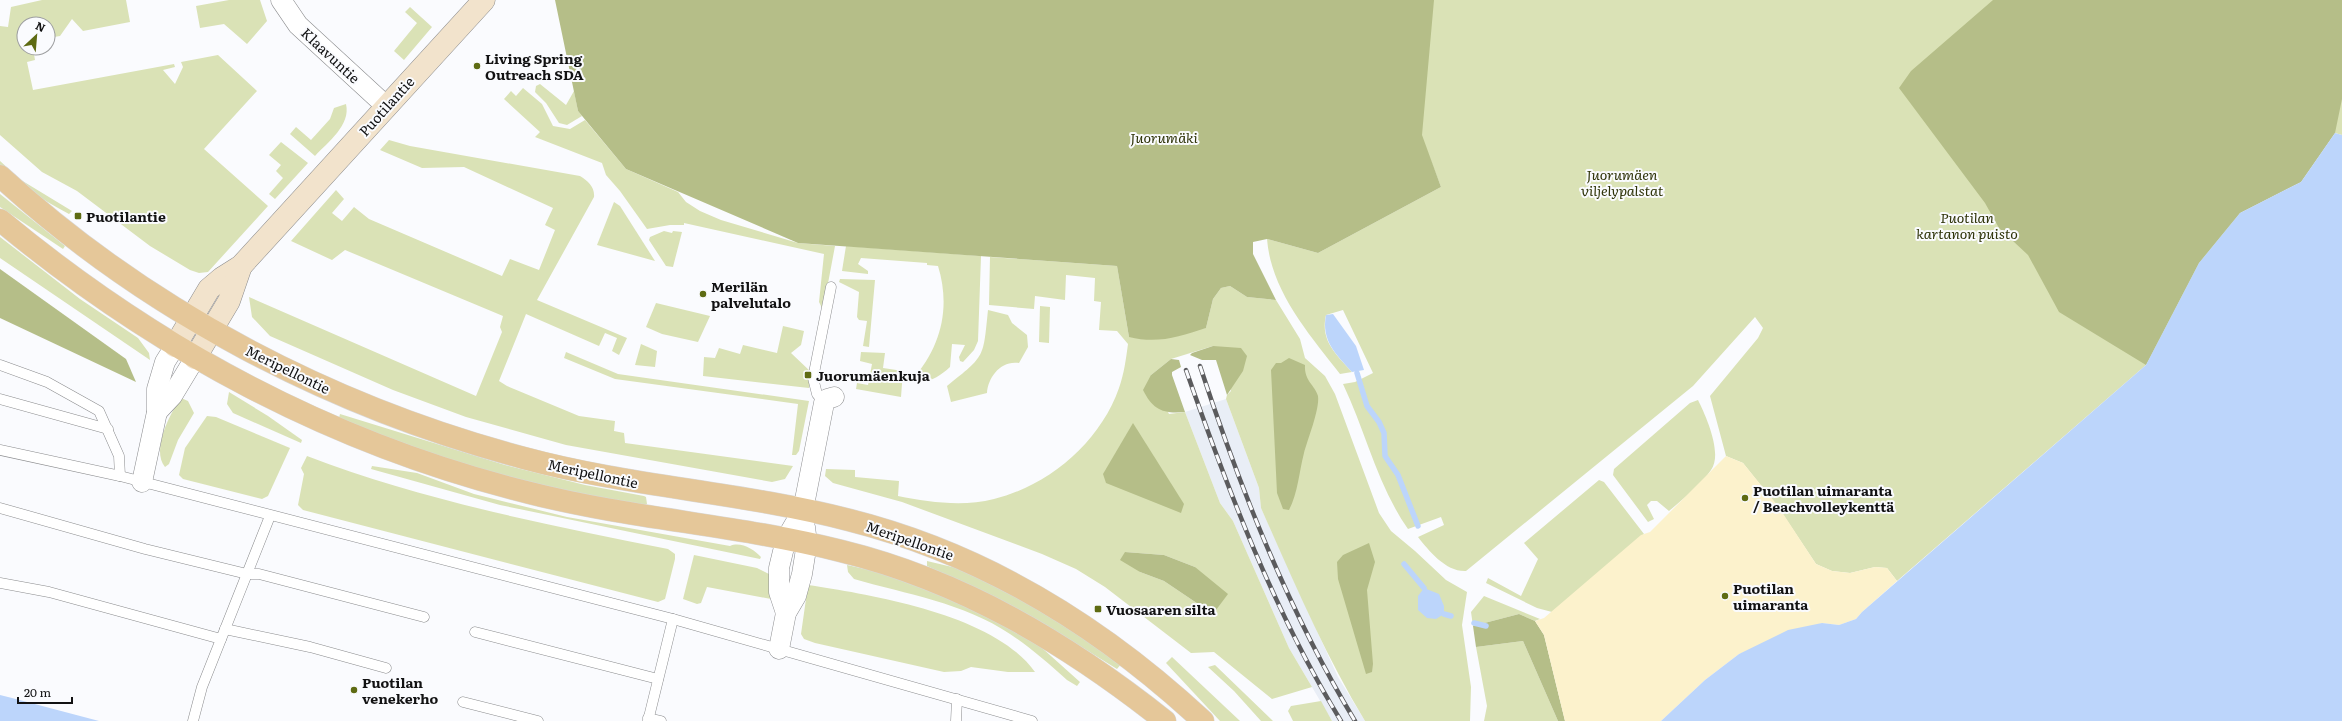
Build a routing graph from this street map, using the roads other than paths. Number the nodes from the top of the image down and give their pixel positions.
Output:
1 (281, 0) edge
2 (484, 0) edge
3 (386, 106) junction
4 (0, 176) edge
5 (0, 220) edge
6 (241, 266) junction
7 (831, 287) dead end
8 (191, 318) junction
9 (212, 329) junction
10 (175, 346) junction
11 (195, 358) junction
12 (0, 366) edge
13 (0, 399) edge
14 (829, 400) joint
15 (158, 412) junction
16 (108, 429) junction
17 (0, 450) edge
18 (120, 476) junction
19 (142, 482) junction
20 (0, 508) edge
21 (802, 510) junction
22 (270, 516) junction
23 (786, 539) junction
24 (807, 543) junction
25 (248, 574) junction
26 (0, 583) edge
27 (786, 613) junction
28 (424, 617) dead end
29 (673, 619) junction
30 (226, 629) junction
31 (475, 632) dead end
32 (221, 639) junction
33 (779, 649) junction
34 (386, 668) dead end
35 (658, 679) junction
36 (957, 699) junction
37 (463, 702) dead end
38 (648, 720) edge
39 (193, 721) edge
40 (538, 721) edge
41 (661, 721) edge
42 (956, 721) edge
43 (1032, 721) edge
44 (1165, 721) edge
45 (1203, 721) edge

1 - 3 street, Klaavuntie
2 - 3 street, Puotilantie
3 - 6 street, Puotilantie
4 - 8 main road, Meripellontie
5 - 10 main road
6 - 8 street, Puotilantie
6 - 9 street, Puotilantie
7 - 14 lane
8 - 9 main road, Meripellontie
8 - 10 street, Puotilantie
9 - 11 street, Puotilantie
9 - 21 main road, Meripellontie
10 - 11 main road
10 - 15 street
11 - 15 street
11 - 23 main road
12 - 16 lane
13 - 16 lane
14 - 21 street
15 - 19 street
16 - 18 lane
17 - 18 lane
18 - 19 lane
19 - 22 lane
20 - 25 lane
21 - 23 street
21 - 24 street
21 - 45 main road, Meripellontie
22 - 25 lane
22 - 29 lane
23 - 24 main road
23 - 27 street
24 - 27 street
24 - 44 main road
25 - 28 lane
25 - 30 lane
26 - 32 lane
27 - 33 street
29 - 33 lane
29 - 35 lane
30 - 32 lane
30 - 34 lane
31 - 35 lane
32 - 39 lane
33 - 36 lane
35 - 38 lane
36 - 42 lane
36 - 43 lane
37 - 40 lane
38 - 41 lane

